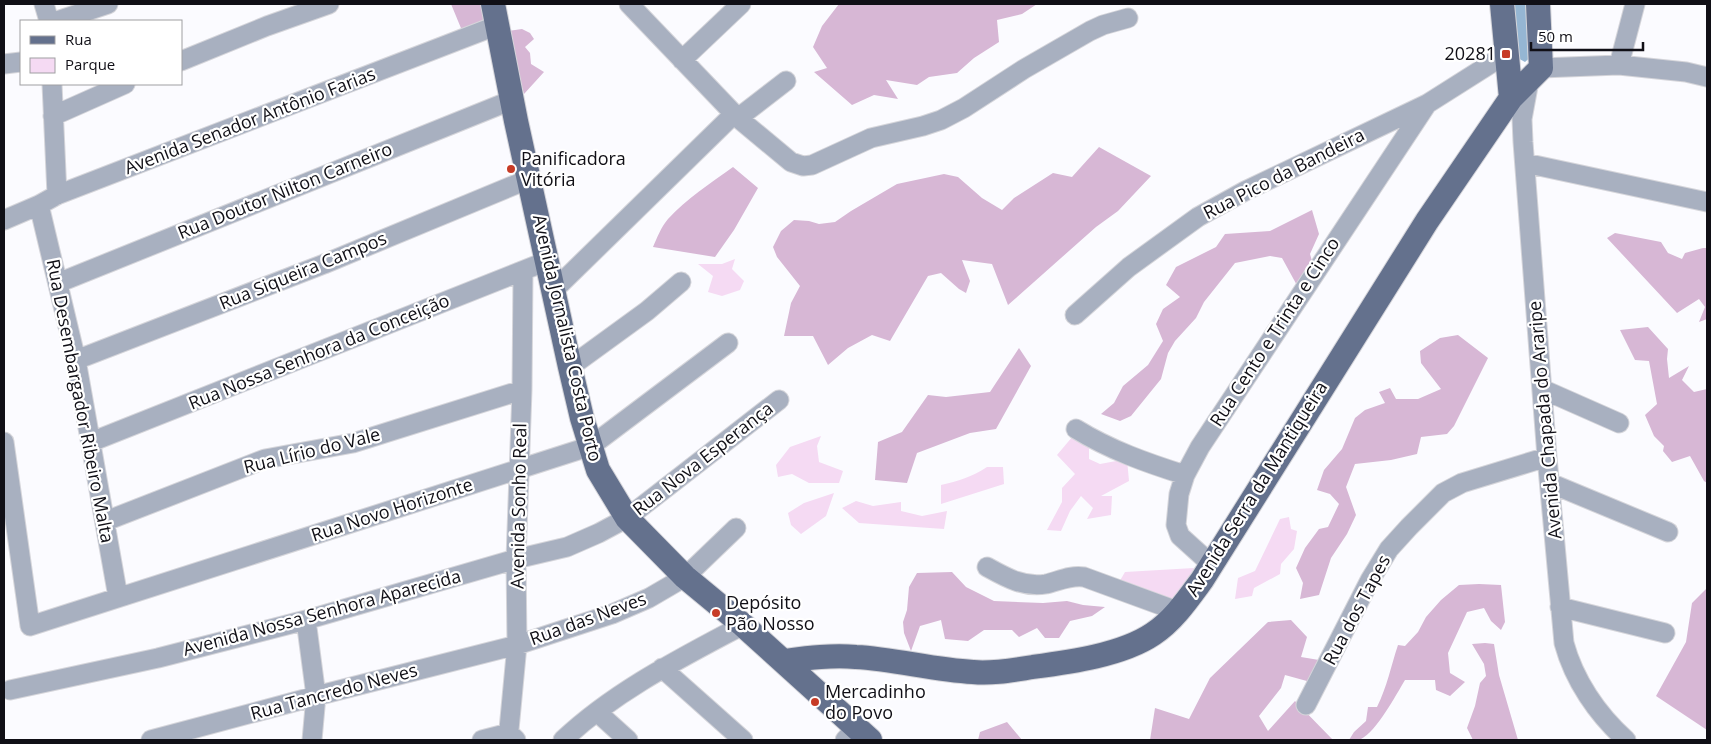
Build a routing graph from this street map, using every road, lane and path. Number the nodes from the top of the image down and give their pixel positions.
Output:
1 (44, 4) edge
2 (108, 4) edge
3 (329, 4) edge
4 (629, 4) edge
5 (740, 4) edge
6 (1502, 4) edge
7 (1538, 4) edge
8 (1635, 4) edge
9 (496, 14) edge
10 (1128, 18) dead end
11 (49, 20) edge
12 (60, 20) edge
13 (1506, 54) junction
14 (682, 60) junction
15 (182, 61) edge
16 (20, 62) edge
17 (4, 64) edge
18 (1619, 65) junction
19 (1535, 75) junction
20 (1707, 76) edge
21 (786, 81) dead end
22 (52, 85) edge
23 (123, 85) edge
24 (1511, 98) junction
25 (512, 100) junction
26 (1427, 104) junction
27 (53, 116) junction
28 (736, 116) junction
29 (1525, 163) junction
30 (529, 179) junction
31 (57, 196) junction
32 (1707, 202) edge
33 (39, 205) junction
34 (4, 220) edge
35 (547, 261) junction
36 (523, 272) junction
37 (681, 282) dead end
38 (58, 283) junction
39 (553, 291) junction
40 (1075, 315) dead end
41 (728, 343) dead end
42 (76, 360) junction
43 (570, 367) junction
44 (1542, 389) junction
45 (522, 390) junction
46 (779, 400) dead end
47 (1619, 423) dead end
48 (1076, 429) dead end
49 (4, 442) edge
50 (91, 442) junction
51 (591, 446) junction
52 (1547, 456) junction
53 (519, 469) junction
54 (1185, 476) junction
55 (1550, 484) junction
56 (627, 518) junction
57 (106, 521) junction
58 (736, 528) dead end
59 (1668, 532) dead end
60 (516, 560) junction
61 (1212, 564) junction
62 (987, 567) dead end
63 (685, 578) junction
64 (118, 597) junction
65 (1560, 607) junction
66 (1177, 611) junction
67 (306, 620) junction
68 (743, 625) junction
69 (1665, 633) dead end
70 (517, 645) junction
71 (784, 661) junction
72 (662, 668) junction
73 (10, 690) dead end
74 (316, 696) junction
75 (1306, 705) dead end
76 (597, 712) junction
77 (857, 736) edge
78 (511, 738) edge
79 (151, 740) edge
80 (312, 740) edge
81 (482, 740) edge
82 (563, 740) edge
83 (628, 740) edge
84 (743, 740) edge
85 (1626, 740) edge

1 - 11 street
2 - 12 street
3 - 15 street
4 - 14 street
5 - 14 street
6 - 13 main road
7 - 19 main road, Avenida Chapada do Araripe
8 - 18 street
9 - 25 main road, Avenida Jornalista Costa Porto
9 - 31 street, Avenida Senador Antônio Farias
10 - 28 street
13 - 24 main road
13 - 26 street, Rua Pico da Bandeira
14 - 28 street
16 - 17 street
18 - 19 street
18 - 20 street
19 - 24 main road
19 - 29 street, Avenida Chapada do Araripe
21 - 28 street
22 - 27 street
23 - 27 street
24 - 61 main road, Avenida Serra da Mantiqueira
25 - 30 main road, Avenida Jornalista Costa Porto
25 - 38 street, Rua Doutor Nilton Carneiro
26 - 40 street, Rua Pico da Bandeira
26 - 54 street, Rua Cento e Trinta e Cinco
27 - 31 street
28 - 39 street
29 - 32 street
29 - 44 street, Avenida Chapada do Araripe
30 - 35 main road, Avenida Jornalista Costa Porto
30 - 42 street, Rua Siqueira Campos
31 - 33 street, Avenida Senador Antônio Farias
33 - 34 street, Avenida Senador Antônio Farias
33 - 38 street, Rua Desembargador Ribeiro Malta
35 - 36 street, Rua Nossa Senhora da Conceição
35 - 39 main road, Avenida Jornalista Costa Porto
36 - 45 street, Avenida Sonho Real
36 - 50 street, Rua Nossa Senhora da Conceição
37 - 43 street
38 - 42 street, Rua Desembargador Ribeiro Malta
39 - 43 main road, Avenida Jornalista Costa Porto
41 - 51 street, Rua Novo Horizonte
42 - 50 street, Rua Desembargador Ribeiro Malta
43 - 51 main road, Avenida Jornalista Costa Porto
44 - 47 street
44 - 52 street, Avenida Chapada do Araripe
45 - 53 street, Avenida Sonho Real
45 - 57 street, Rua Lírio do Vale
46 - 56 street, Rua Nova Esperança
48 - 54 street
49 - 64 street, Rua Novo Horizonte
50 - 57 street, Rua Desembargador Ribeiro Malta
51 - 53 street, Rua Novo Horizonte
51 - 56 main road, Avenida Jornalista Costa Porto
52 - 55 street, Avenida Chapada do Araripe
52 - 75 street, Rua dos Tapes
53 - 60 street, Avenida Sonho Real
53 - 64 street, Rua Novo Horizonte
54 - 61 street, Rua Cento e Trinta e Cinco
55 - 59 street
55 - 65 street, Avenida Chapada do Araripe
56 - 60 street, Avenida Nossa Senhora Aparecida
56 - 63 main road, Avenida Jornalista Costa Porto
57 - 64 street, Rua Desembargador Ribeiro Malta
58 - 63 street, Rua das Neves
60 - 67 street, Avenida Nossa Senhora Aparecida
60 - 70 street, Avenida Sonho Real
61 - 66 main road, Avenida Serra da Mantiqueira
62 - 66 street
63 - 68 main road, Avenida Jornalista Costa Porto
63 - 70 street, Rua das Neves
65 - 69 street
65 - 85 street, Avenida Chapada do Araripe
66 - 71 main road, Avenida Serra da Mantiqueira
67 - 73 street, Avenida Nossa Senhora Aparecida
67 - 74 street
68 - 71 main road, Avenida Jornalista Costa Porto
68 - 72 street
70 - 74 street, Rua Tancredo Neves
70 - 78 street, Avenida Sonho Real
71 - 77 main road, Avenida Jornalista Costa Porto
72 - 76 street
72 - 84 street
74 - 79 street, Rua Tancredo Neves
74 - 80 street
76 - 82 street
76 - 83 street
78 - 81 street

